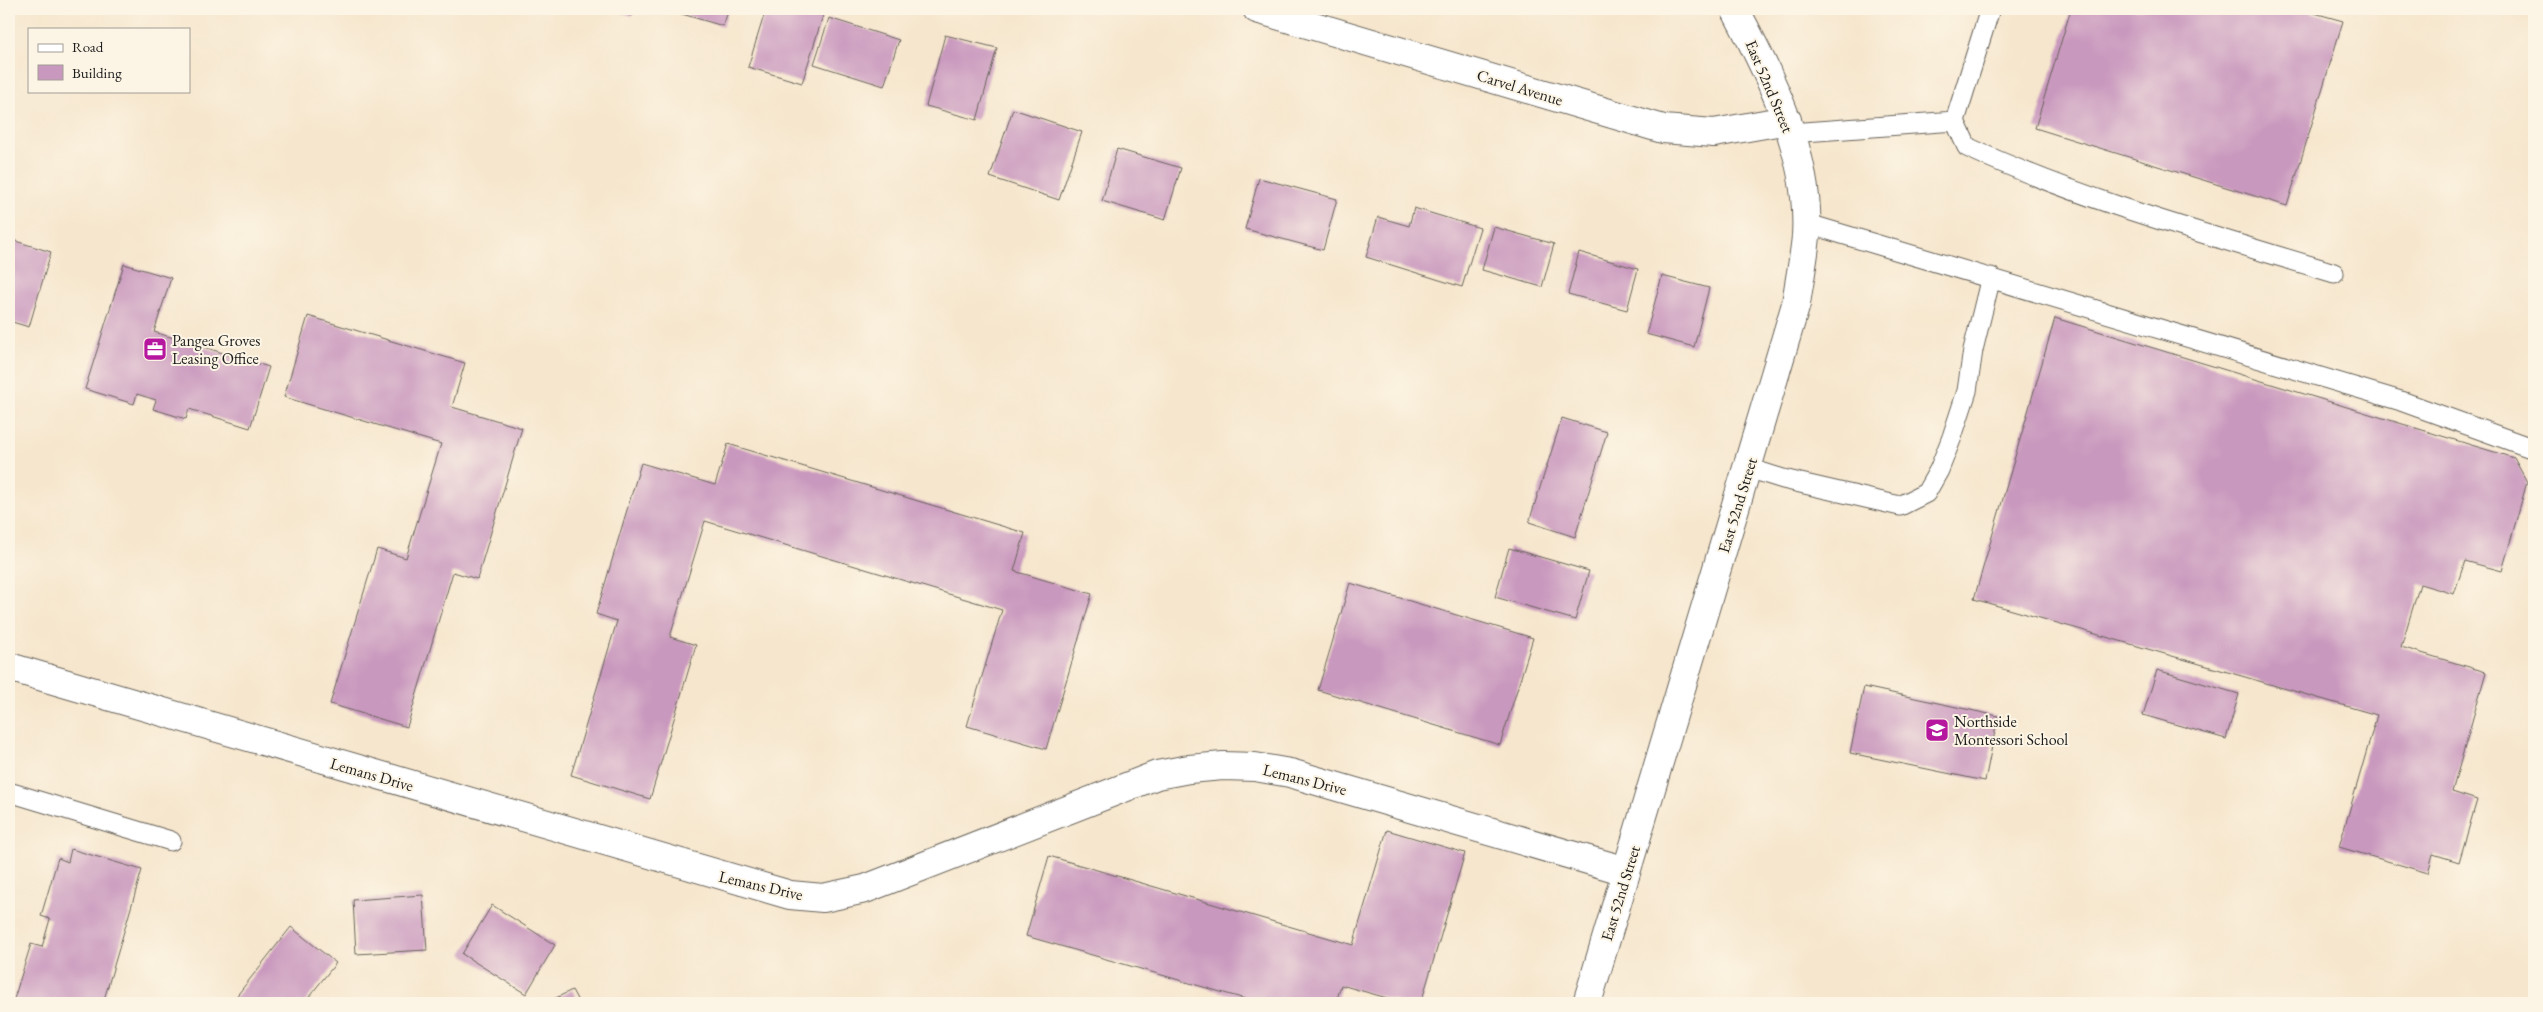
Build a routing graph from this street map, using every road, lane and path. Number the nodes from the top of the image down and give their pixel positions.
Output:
1 (1257, 9) edge
2 (1735, 9) edge
3 (1990, 9) edge
4 (1955, 121) junction
5 (1789, 126) junction
6 (1805, 223) junction
7 (2334, 273) dead end
8 (1991, 277) junction
9 (2534, 449) edge
10 (1748, 468) junction
11 (9, 667) edge
12 (9, 792) edge
13 (171, 841) dead end
14 (1626, 871) junction
15 (1587, 1003) edge

1 - 5 street, Carvel Avenue
2 - 5 street, East 52nd Street
3 - 4 lane
4 - 5 lane
4 - 7 lane
5 - 6 street, East 52nd Street
6 - 8 lane
6 - 10 street, East 52nd Street
8 - 9 lane
8 - 10 lane
10 - 14 street, East 52nd Street
11 - 14 street, Lemans Drive
12 - 13 lane
14 - 15 street, East 52nd Street

